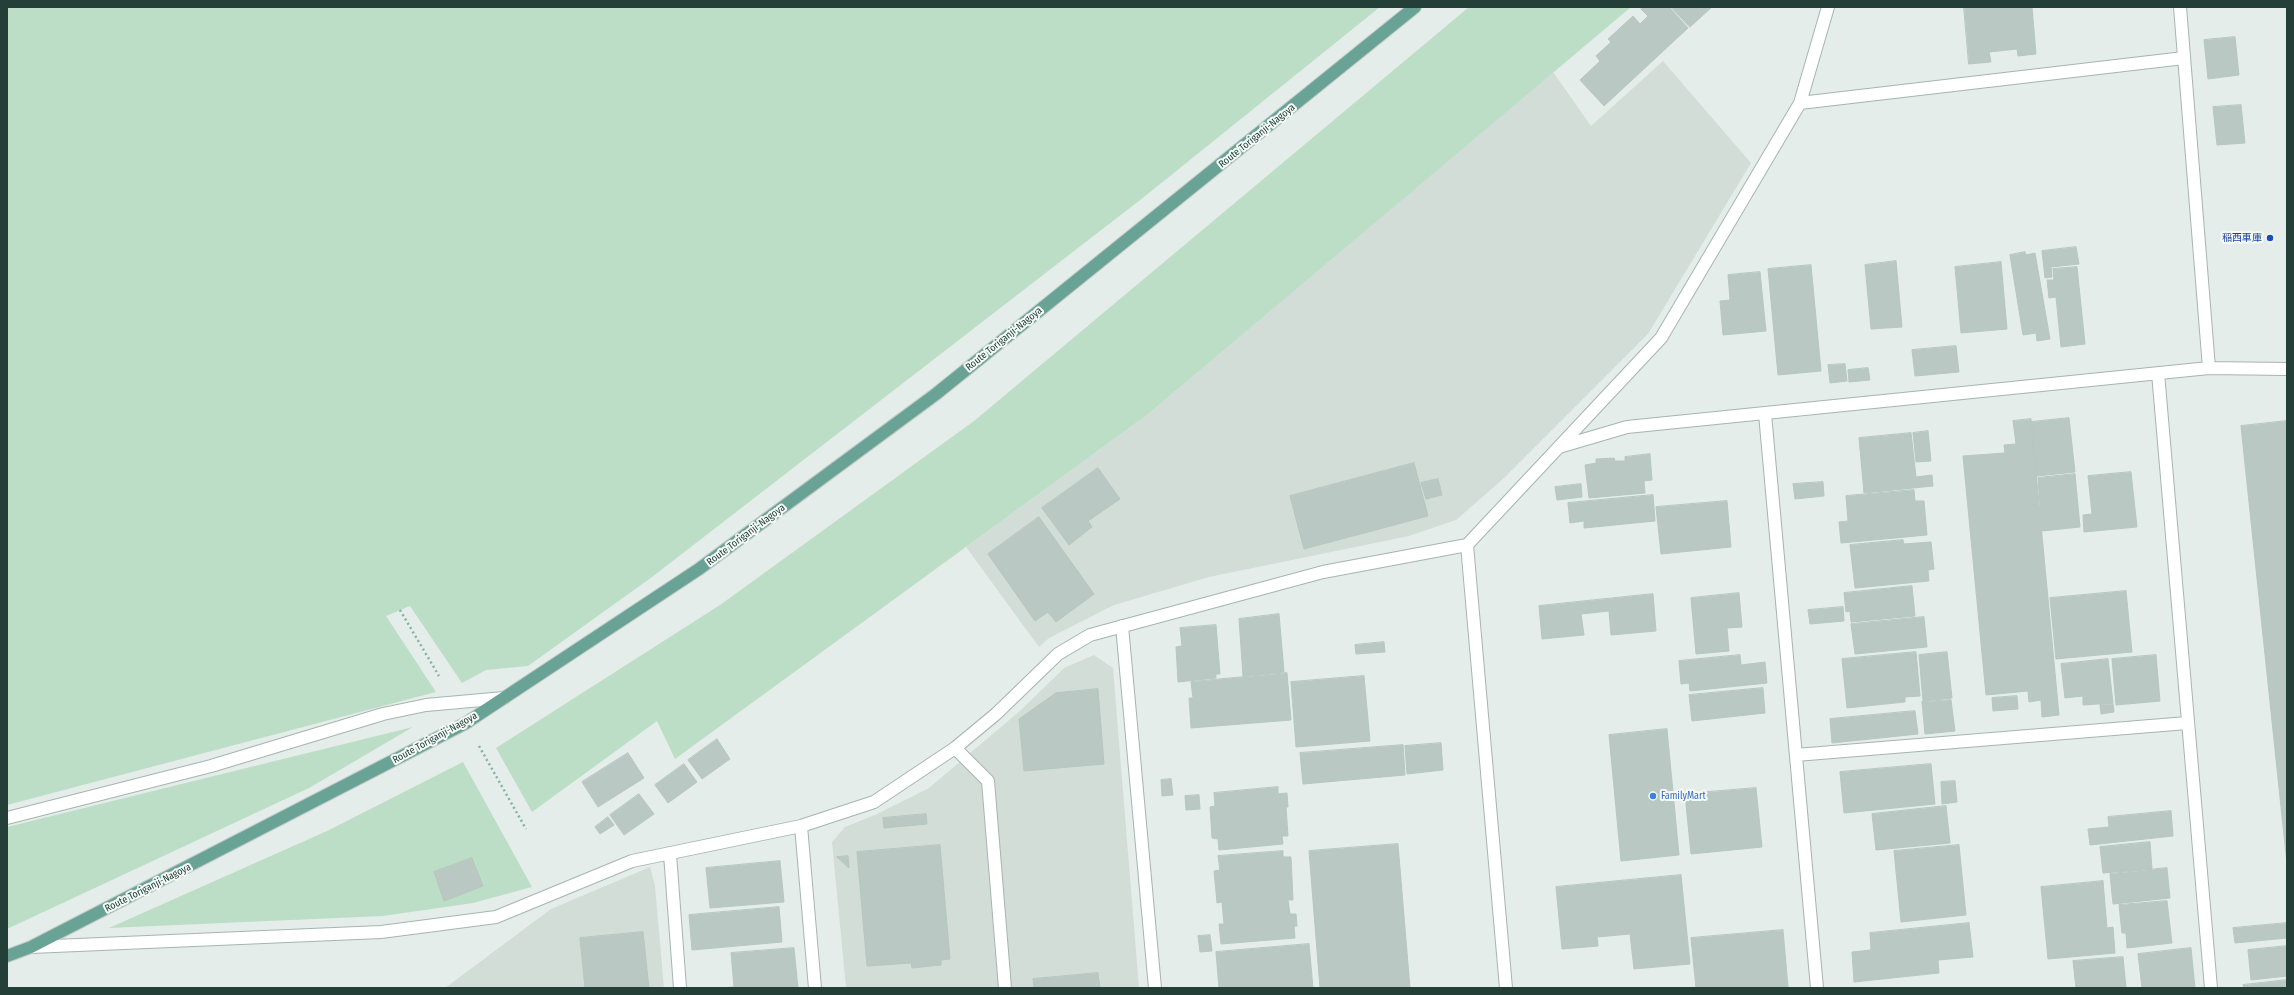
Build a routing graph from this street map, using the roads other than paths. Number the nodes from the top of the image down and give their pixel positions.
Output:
1 (1415, 7) edge
2 (1828, 7) edge
3 (2180, 7) edge
4 (2184, 58) junction
5 (1800, 103) junction
6 (2209, 368) junction
7 (2287, 369) edge
8 (2158, 373) junction
9 (1765, 414) junction
10 (1558, 447) junction
11 (1466, 545) junction
12 (1122, 626) junction
13 (504, 698) junction
14 (2188, 723) junction
15 (955, 748) junction
16 (1796, 755) junction
17 (7, 818) edge
18 (801, 826) junction
19 (670, 854) junction
20 (31, 947) junction
21 (7, 956) edge
22 (680, 988) edge
23 (815, 988) edge
24 (1005, 988) edge
25 (1155, 988) edge
26 (1506, 988) edge
27 (1817, 988) edge
28 (2211, 988) edge

1 - 13 main road, Route Toriganji-Nagoya
2 - 5 street
3 - 4 street
4 - 5 street
4 - 6 street
5 - 10 street
6 - 7 street
6 - 8 street
8 - 9 street
8 - 14 street
9 - 10 street
9 - 16 street
10 - 11 street
11 - 12 street
11 - 26 street
12 - 15 street
12 - 25 street
13 - 17 street
13 - 20 main road, Route Toriganji-Nagoya
14 - 16 street
14 - 28 street
15 - 18 street
15 - 24 street
16 - 27 street
18 - 19 street
18 - 23 street
19 - 20 street
19 - 22 street
20 - 21 main road, Route Toriganji-Nagoya

